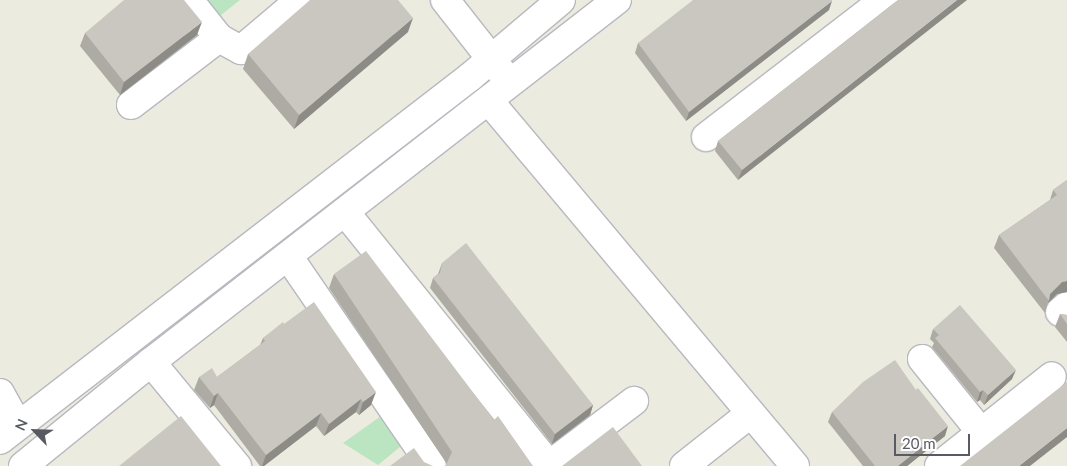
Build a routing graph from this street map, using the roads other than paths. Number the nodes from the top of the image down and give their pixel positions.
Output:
1 (189, 0) edge
2 (300, 0) edge
3 (445, 0) edge
4 (561, 0) edge
5 (617, 0) edge
6 (884, 0) edge
7 (854, 9) edge
8 (219, 38) junction
9 (492, 60) junction
10 (510, 83) junction
11 (489, 100) junction
12 (131, 105) dead end
13 (706, 137) dead end
14 (345, 212) junction
15 (288, 256) junction
16 (922, 359) dead end
17 (151, 362) junction
18 (1052, 376) dead end
19 (0, 393) edge
20 (634, 401) dead end
21 (751, 414) junction
22 (9, 432) edge
23 (981, 432) junction
24 (23, 466) edge
25 (237, 466) edge
26 (432, 466) edge
27 (549, 466) edge
28 (684, 466) edge
29 (794, 466) edge
30 (939, 466) edge

1 - 8 street
2 - 8 street
3 - 9 street
4 - 9 street
5 - 10 street
6 - 7 street
7 - 13 street
8 - 12 street
9 - 10 street
9 - 22 street
10 - 11 street
11 - 14 street
11 - 21 street
14 - 15 street
14 - 27 street
15 - 17 street
15 - 26 street
16 - 23 street
17 - 24 street
17 - 25 street
18 - 23 street
19 - 22 street
20 - 27 street
21 - 28 street
21 - 29 street
23 - 30 street

